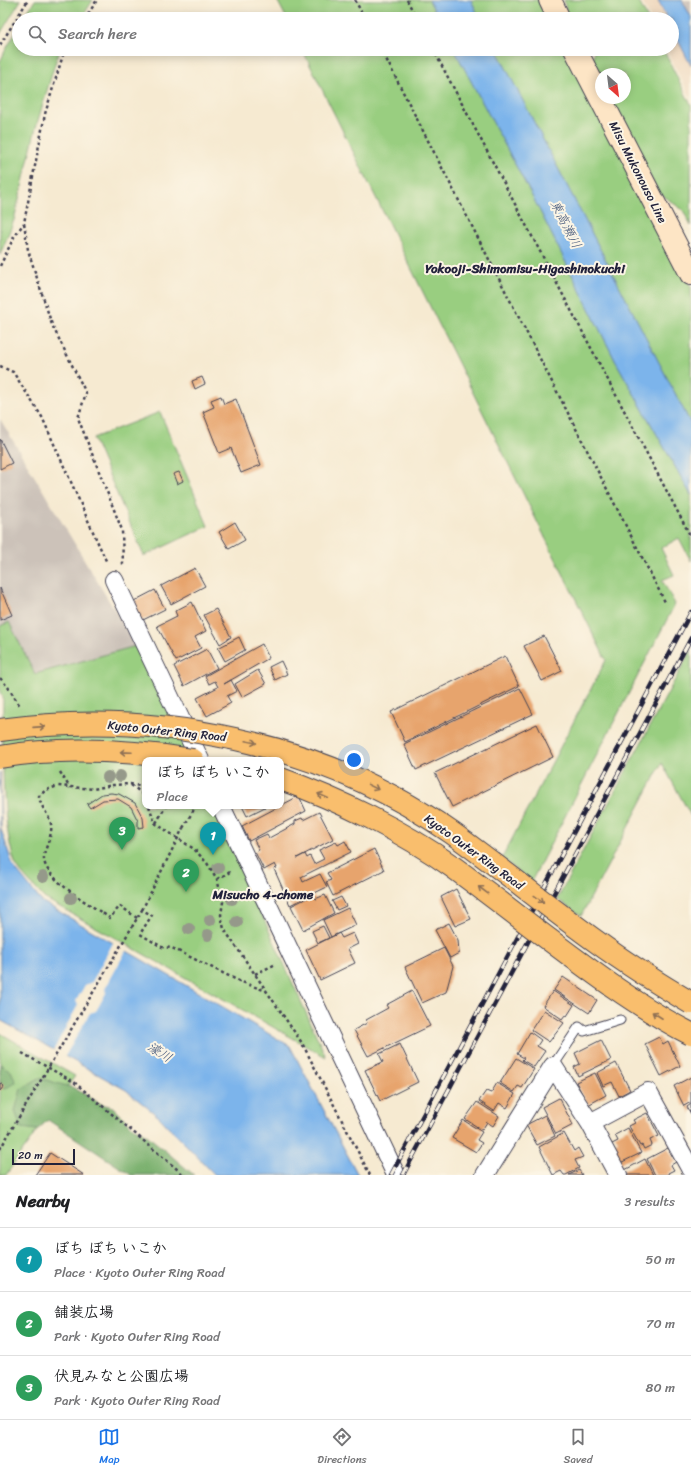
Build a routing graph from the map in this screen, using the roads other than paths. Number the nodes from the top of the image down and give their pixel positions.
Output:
1 (550, 0) edge
2 (556, 12) edge
3 (579, 56) edge
4 (691, 274) edge
5 (116, 584) road end
6 (0, 730) edge
7 (0, 757) edge
8 (174, 757) edge
9 (199, 757) edge
10 (284, 780) edge
11 (222, 809) edge
12 (691, 1003) edge
13 (620, 1020) dead end
14 (691, 1034) edge
15 (553, 1066) junction
16 (590, 1123) junction
17 (691, 1170) edge
18 (396, 1175) edge
19 (485, 1175) edge
20 (618, 1175) edge

1 - 2 main road
3 - 4 main road, Misu Mukonouso Line
5 - 9 street
6 -> 12 main road, Kyoto Outer Ring Road, bridge
8 -> 7 main road, Kyoto Outer Ring Road, bridge
14 -> 10 main road, Kyoto Outer Ring Road, bridge
11 - 18 street
13 - 15 lane
15 - 16 street
15 - 19 street
16 - 17 street
16 - 20 street

